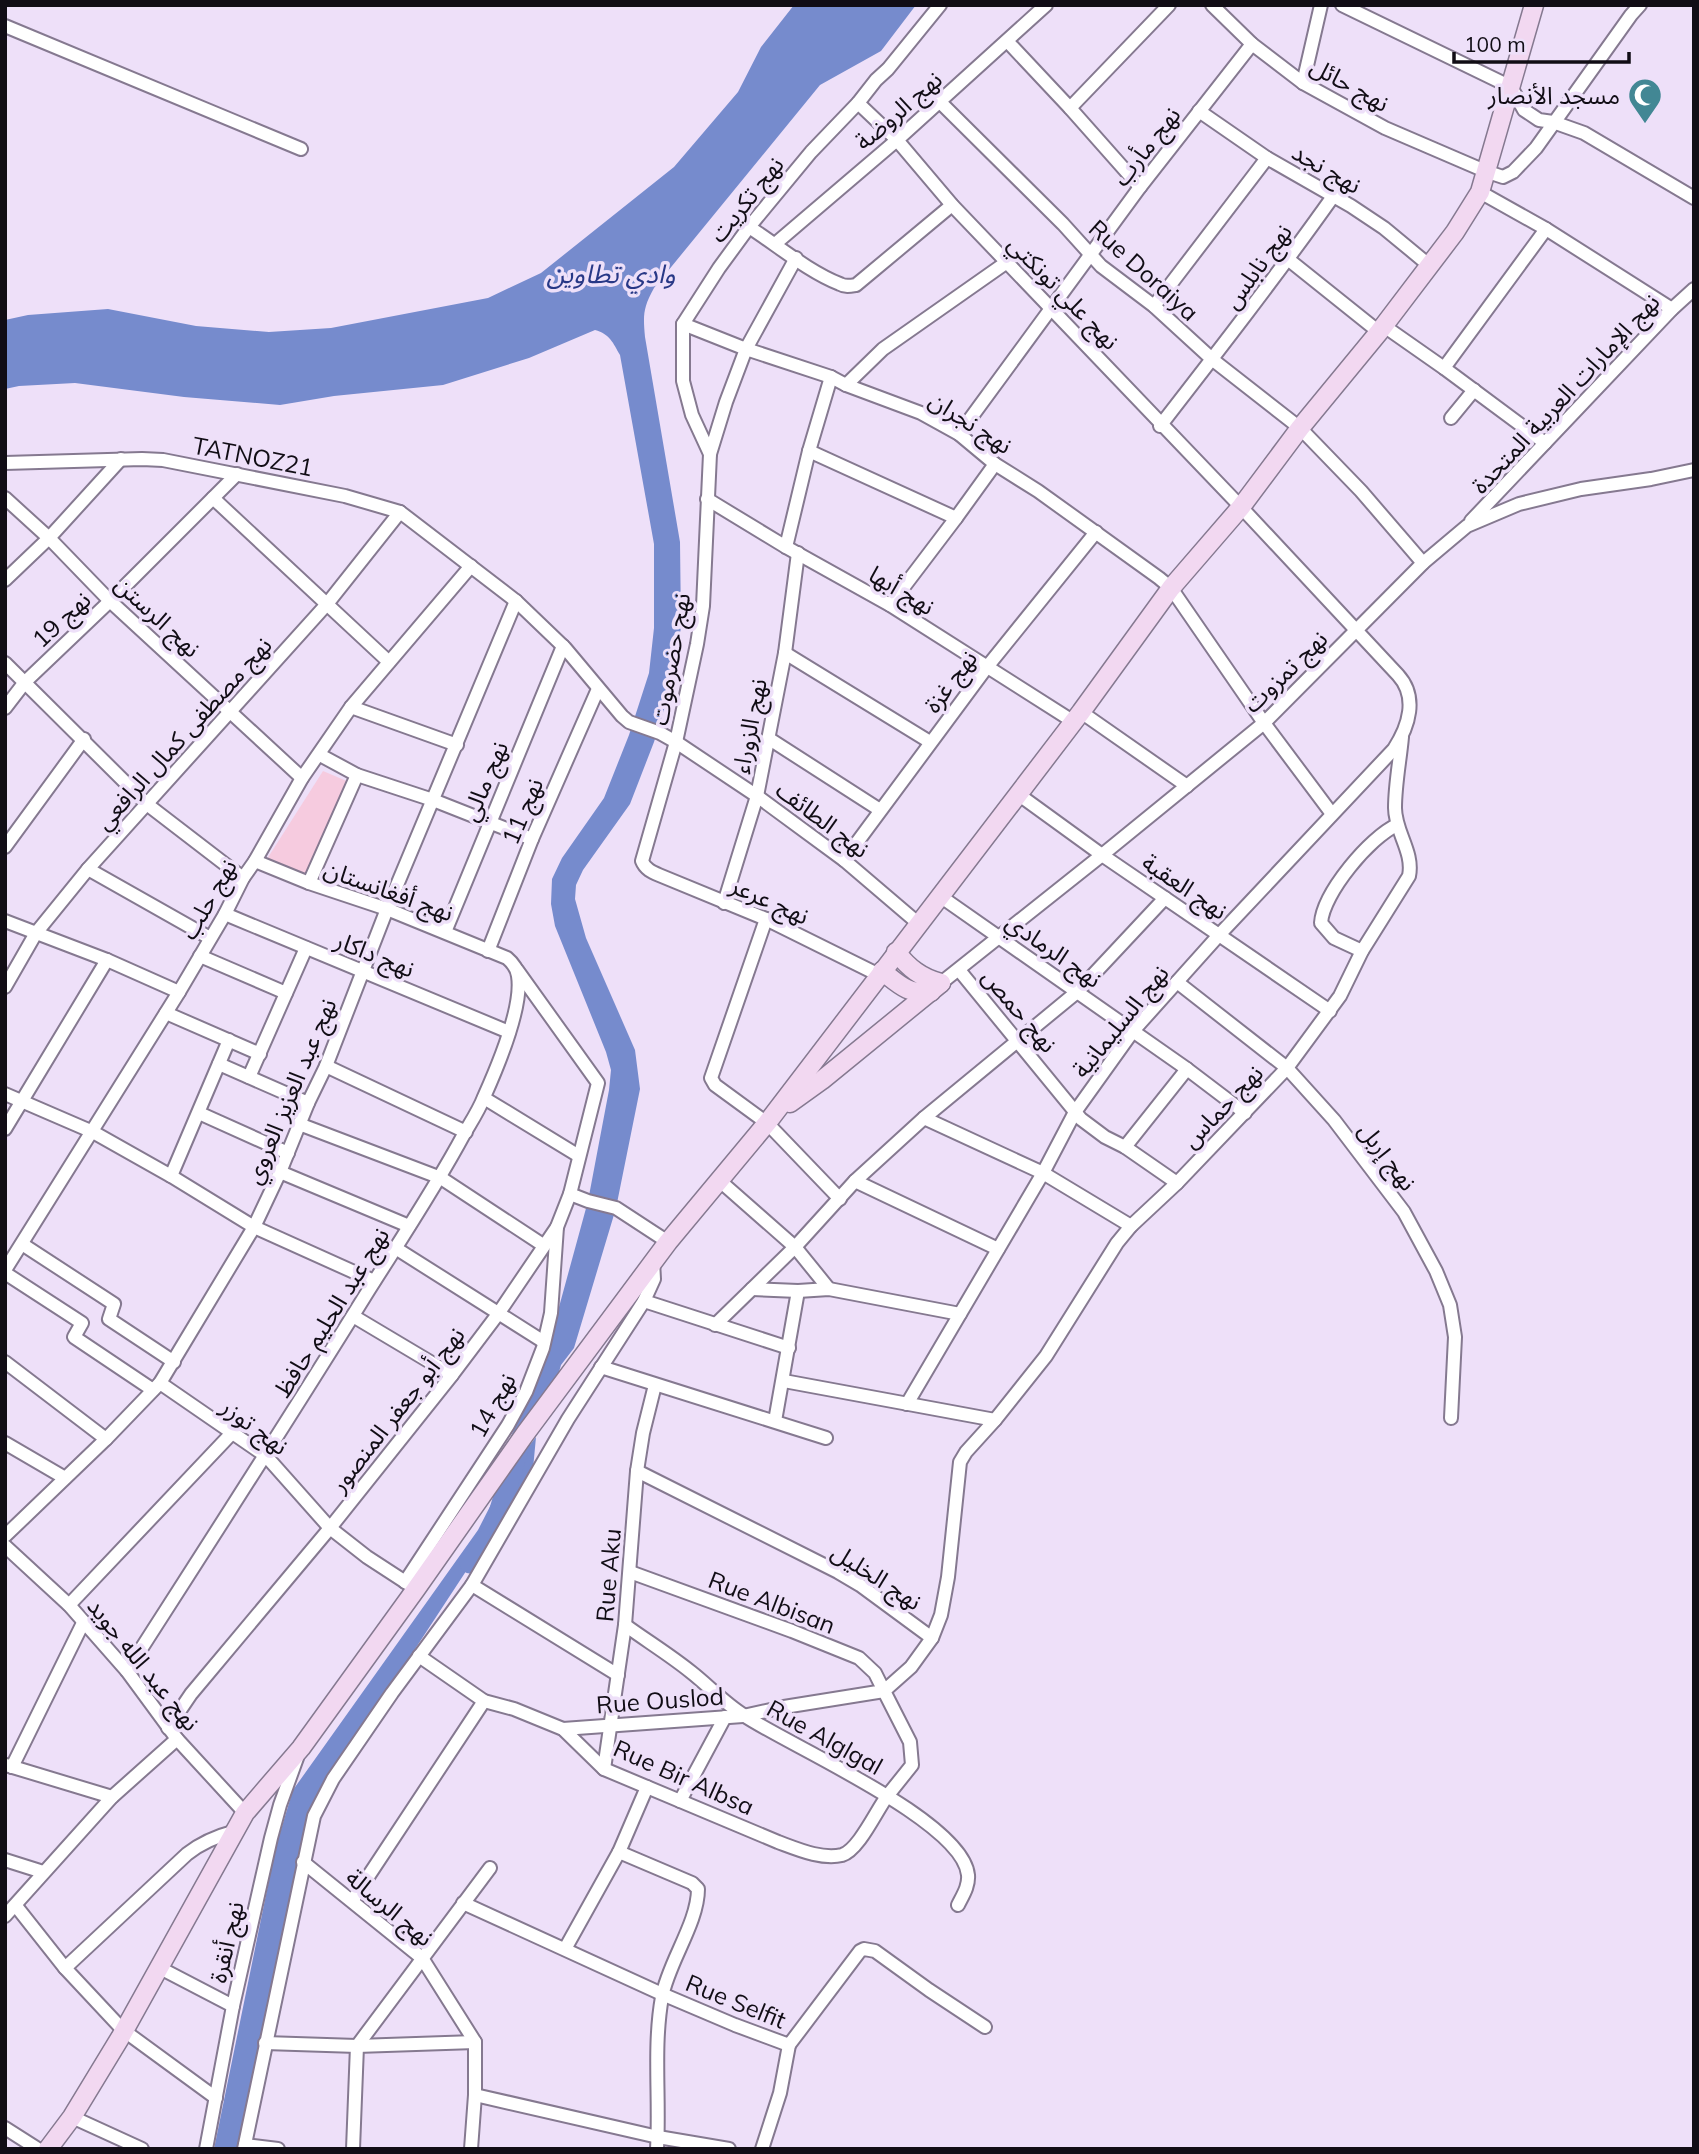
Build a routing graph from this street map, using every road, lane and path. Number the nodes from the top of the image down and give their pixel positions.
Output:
1 (940, 5) edge
2 (1046, 5) edge
3 (1169, 5) edge
4 (1212, 5) edge
5 (1321, 5) edge
6 (1342, 5) edge
7 (1534, 5) edge
8 (1636, 8) edge
9 (5, 26) edge
10 (1008, 42) junction
11 (1252, 44) junction
12 (1303, 83) junction
13 (1511, 87) junction
14 (940, 102) junction
15 (858, 103) junction
16 (1070, 108) junction
17 (1199, 111) junction
18 (1553, 122) junction
19 (897, 140) junction
20 (300, 149) dead end
21 (1267, 158) junction
22 (1485, 171) junction
23 (1140, 187) junction
24 (1480, 191) junction
25 (1334, 195) junction
26 (1694, 198) edge
27 (952, 205) junction
28 (749, 227) junction
29 (1546, 229) junction
30 (775, 244) junction
31 (1090, 254) junction
32 (796, 258) junction
33 (1289, 260) junction
34 (1007, 262) junction
35 (1430, 266) junction
36 (1694, 289) edge
37 (1154, 306) junction
38 (1049, 308) junction
39 (1672, 310) junction
40 (683, 324) junction
41 (1381, 329) junction
42 (746, 349) junction
43 (1213, 360) junction
44 (1444, 368) junction
45 (831, 377) junction
46 (846, 385) junction
47 (1474, 390) junction
48 (1451, 418) dead end
49 (1161, 425) junction
50 (1300, 428) junction
51 (959, 434) junction
52 (1545, 443) junction
53 (809, 451) junction
54 (710, 454) junction
55 (121, 459) junction
56 (5, 463) edge
57 (995, 464) junction
58 (1694, 470) edge
59 (237, 474) junction
60 (5, 498) edge
61 (213, 498) junction
62 (707, 499) junction
63 (1241, 507) junction
64 (400, 512) junction
65 (956, 518) junction
66 (1467, 526) junction
67 (1096, 532) junction
68 (49, 538) junction
69 (792, 550) junction
70 (1423, 563) junction
71 (471, 566) junction
72 (5, 580) edge
73 (1171, 588) junction
74 (110, 601) junction
75 (516, 601) junction
76 (327, 604) junction
77 (890, 605) junction
78 (1357, 631) junction
79 (563, 646) junction
80 (785, 653) junction
81 (389, 662) junction
82 (987, 667) junction
83 (7, 668) edge
84 (24, 682) junction
85 (598, 689) junction
86 (1410, 702) joint
87 (351, 707) junction
88 (5, 708) edge
89 (230, 712) junction
90 (1078, 717) junction
91 (629, 722) joint
92 (1264, 723) junction
93 (1402, 737) junction
94 (768, 738) junction
95 (84, 739) junction
96 (677, 742) junction
97 (930, 742) junction
98 (457, 745) junction
99 (320, 755) junction
100 (357, 775) junction
101 (302, 779) junction
102 (1187, 786) junction
103 (1018, 794) junction
104 (757, 796) junction
105 (433, 800) junction
106 (148, 804) junction
107 (880, 810) junction
108 (1332, 814) junction
109 (489, 823) junction
110 (1397, 825) junction
111 (532, 839) junction
112 (5, 847) edge
113 (1102, 855) junction
114 (844, 860) junction
115 (255, 861) junction
116 (643, 865) joint
117 (88, 869) junction
118 (243, 878) junction
119 (309, 883) junction
120 (940, 897) junction
121 (1165, 898) junction
122 (724, 903) junction
123 (387, 909) junction
124 (225, 914) junction
125 (766, 919) junction
126 (5, 921) edge
127 (919, 925) junction
128 (445, 932) junction
129 (36, 933) junction
130 (1219, 935) junction
131 (999, 936) junction
132 (209, 938) junction
133 (306, 948) junction
134 (488, 951) junction
135 (1362, 951) junction
136 (896, 952) junction
137 (200, 956) junction
138 (107, 960) junction
139 (510, 961) junction
140 (959, 970) junction
141 (363, 971) junction
142 (881, 973) junction
143 (1177, 982) junction
144 (5, 987) edge
145 (936, 988) junction
146 (179, 992) junction
147 (1077, 992) junction
148 (286, 993) junction
149 (1330, 1011) junction
150 (166, 1013) junction
151 (1133, 1031) junction
152 (509, 1032) junction
153 (229, 1040) junction
154 (1018, 1040) junction
155 (260, 1054) junction
156 (219, 1064) junction
157 (326, 1066) junction
158 (1287, 1068) junction
159 (1187, 1069) junction
160 (249, 1077) junction
161 (5, 1094) edge
162 (484, 1098) junction
163 (22, 1101) junction
164 (308, 1103) junction
165 (1075, 1112) junction
166 (199, 1113) junction
167 (1245, 1113) junction
168 (924, 1118) junction
169 (770, 1119) junction
170 (299, 1124) junction
171 (5, 1129) edge
172 (93, 1132) junction
173 (466, 1132) junction
174 (1125, 1147) junction
175 (288, 1153) junction
176 (579, 1156) junction
177 (280, 1172) junction
178 (1043, 1173) junction
179 (171, 1176) junction
180 (441, 1178) junction
181 (720, 1181) junction
182 (855, 1181) junction
183 (1178, 1183) junction
184 (570, 1194) junction
185 (840, 1199) junction
186 (409, 1226) junction
187 (1131, 1226) junction
188 (254, 1227) junction
189 (557, 1227) junction
190 (668, 1242) junction
191 (543, 1245) junction
192 (795, 1247) junction
193 (14, 1248) edge
194 (998, 1249) junction
195 (397, 1250) junction
196 (651, 1264) junction
197 (5, 1272) edge
198 (374, 1281) junction
199 (751, 1289) junction
200 (829, 1289) junction
201 (798, 1291) junction
202 (644, 1301) junction
203 (498, 1314) junction
204 (960, 1314) junction
205 (353, 1316) junction
206 (715, 1325) junction
207 (544, 1342) junction
208 (789, 1348) junction
209 (5, 1362) edge
210 (174, 1362) junction
211 (601, 1367) junction
212 (452, 1375) junction
213 (784, 1381) junction
214 (655, 1385) junction
215 (156, 1387) junction
216 (907, 1404) junction
217 (1451, 1418) dead end
218 (995, 1420) junction
219 (775, 1421) junction
220 (232, 1433) junction
221 (826, 1438) dead end
222 (106, 1439) junction
223 (5, 1443) edge
224 (266, 1456) junction
225 (960, 1462) joint
226 (637, 1471) junction
227 (65, 1478) junction
228 (330, 1528) junction
229 (5, 1536) edge
230 (5, 1546) edge
231 (630, 1572) junction
232 (472, 1585) junction
233 (411, 1586) junction
234 (69, 1605) junction
235 (83, 1623) junction
236 (625, 1625) junction
237 (932, 1638) junction
238 (419, 1656) junction
239 (127, 1671) junction
240 (618, 1675) junction
241 (884, 1691) junction
242 (484, 1701) junction
243 (743, 1716) junction
244 (725, 1717) junction
245 (610, 1725) junction
246 (168, 1728) junction
247 (563, 1729) junction
248 (177, 1739) junction
249 (300, 1748) junction
250 (9, 1766) edge
251 (604, 1769) junction
252 (648, 1787) junction
253 (887, 1796) junction
254 (111, 1797) junction
255 (680, 1801) junction
256 (245, 1813) junction
257 (236, 1831) junction
258 (619, 1852) junction
259 (5, 1860) edge
260 (303, 1862) junction
261 (490, 1868) dead end
262 (43, 1872) junction
263 (352, 1901) junction
264 (463, 1903) junction
265 (958, 1905) dead end
266 (16, 1906) junction
267 (5, 1916) edge
268 (565, 1949) junction
269 (422, 1958) junction
270 (65, 1968) junction
271 (160, 1968) junction
272 (662, 1994) junction
273 (233, 2006) junction
274 (985, 2027) dead end
275 (123, 2030) junction
276 (475, 2042) junction
277 (265, 2043) junction
278 (789, 2045) junction
279 (357, 2046) junction
280 (475, 2095) junction
281 (216, 2098) junction
282 (72, 2116) junction
283 (5, 2127) edge
284 (657, 2143) edge
285 (245, 2147) edge
286 (38, 2149) edge
287 (48, 2149) edge
288 (142, 2149) edge
289 (206, 2149) edge
290 (278, 2149) edge
291 (353, 2149) edge
292 (471, 2149) edge
293 (729, 2149) edge
294 (762, 2149) edge

1 - 15 street, نهج تكريت
2 - 10 street, نهج الروضة
3 - 16 street
4 - 11 street, نهج حائل
5 - 12 street
6 - 13 street
7 - 13 main road
8 - 18 street
9 - 20 street
10 - 14 street, نهج الروضة
10 - 16 street
11 - 12 street, نهج حائل
11 - 17 street, نهج مأرب
12 - 22 street, نهج حائل
13 - 18 street
13 - 22 main road
14 - 19 street, نهج الروضة
14 - 31 street, Rue Doraiya
15 - 19 street, نهج علي تونكتي
15 - 28 street, نهج تكريت
16 - 23 street
17 - 21 street, نهج نجد
17 - 23 street, نهج مأرب
18 - 22 street
18 - 26 street
19 - 27 street, نهج علي تونكتي
19 - 30 street, نهج الروضة
21 - 25 street, نهج نجد
21 - 37 street
22 - 24 main road
23 - 31 street, نهج مأرب
24 - 29 street
24 - 35 main road
25 - 33 street, نهج نابلس
25 - 35 street, نهج نجد
27 - 32 street
27 - 34 street, نهج علي تونكتي
28 - 30 street
28 - 40 street, نهج تكريت
29 - 39 street
29 - 44 street
30 - 32 street
31 - 37 street, Rue Doraiya
31 - 38 street, نهج مأرب
32 - 42 street, نهج حضرموت
33 - 41 street
33 - 43 street, نهج نابلس
34 - 38 street, نهج علي تونكتي
34 - 46 street
35 - 41 main road
36 - 39 street, نهج الإمارات العربية المتحدة
37 - 43 street, Rue Doraiya
38 - 49 street, نهج علي تونكتي
38 - 51 street, نهج مأرب
39 - 52 street, نهج الإمارات العربية المتحدة
40 - 42 street, نهج نجران
40 - 54 street
41 - 44 street
41 - 50 main road
42 - 45 street, نهج نجران
42 - 54 street, نهج حضرموت
43 - 49 street, نهج نابلس
43 - 50 street, Rue Doraiya
44 - 47 street
45 - 46 street, نهج نجران
45 - 53 street, نهج الزوراء
46 - 51 street, نهج نجران
47 - 48 street
47 - 52 street
49 - 63 street, نهج علي تونكتي
50 - 63 main road
50 - 70 street, Rue Doraiya
51 - 57 street, نهج نجران
52 - 66 street, نهج الإمارات العربية المتحدة
53 - 65 street
53 - 69 street, نهج الزوراء
54 - 62 street, نهج حضرموت
55 - 56 street, TATNOZ21
55 - 59 street, TATNOZ21
55 - 68 street
57 - 65 street
57 - 67 street, نهج نجران
58 - 66 street, نهج تمزوت
59 - 61 street, نهج 19
59 - 64 street, TATNOZ21
60 - 68 street, نهج الرستن
61 - 74 street, نهج 19
61 - 76 street
62 - 69 street, نهج أبها
62 - 96 street, نهج حضرموت
63 - 73 main road
63 - 78 street, نهج علي تونكتي
64 - 71 street, TATNOZ21
64 - 76 street, نهج مصطفى كمال الرافعي
65 - 77 street
66 - 70 street, نهج تمزوت
67 - 73 street, نهج نجران
67 - 82 street, نهج غزة
68 - 72 street
68 - 74 street, نهج الرستن
69 - 77 street, نهج أبها
69 - 80 street, نهج الزوراء
70 - 78 street, نهج تمزوت
71 - 75 street, TATNOZ21
71 - 81 street, نهج حلب
73 - 90 main road
73 - 92 street, نهج نجران
74 - 84 street, نهج 19
74 - 89 street, نهج الرستن
75 - 79 street, TATNOZ21
75 - 98 street, نهج عبد العزيز العروي
76 - 81 street
76 - 89 street, نهج مصطفى كمال الرافعي
77 - 82 street, نهج أبها
78 - 86 street, نهج علي تونكتي
78 - 92 street, نهج تمزوت
79 - 85 street, TATNOZ21
79 - 109 street, نهج مالي
80 - 94 street, نهج الزوراء
80 - 97 street
81 - 87 street, نهج حلب
82 - 90 street, نهج أبها
82 - 97 street, نهج غزة
83 - 84 street
84 - 88 street, نهج 19
84 - 95 street
85 - 91 street, TATNOZ21
85 - 111 street, نهج 11
86 - 93 street, نهج السليمانية
87 - 98 street
87 - 99 street, نهج حلب
89 - 101 street, نهج الرستن
89 - 106 street, نهج مصطفى كمال الرافعي
90 - 102 street, نهج أبها
90 - 103 main road
91 - 96 street, نهج الطائف
92 - 102 street, نهج تمزوت
92 - 108 street, نهج نجران
93 - 108 street, نهج السليمانية
93 - 110 street, نهج حماس
94 - 104 street, نهج الزوراء
94 - 107 street
95 - 106 street
95 - 112 street
96 - 104 street, نهج الطائف
96 - 116 street, نهج حضرموت
97 - 107 street, نهج غزة
98 - 105 street, نهج عبد العزيز العروي
99 - 100 street
99 - 101 street, نهج حلب
100 - 105 street
100 - 119 street
101 - 115 street, نهج حلب
102 - 113 street, نهج تمزوت
103 - 113 street, نهج العقبة
103 - 120 main road
104 - 114 street, نهج الطائف
104 - 122 street, نهج الزوراء
105 - 109 street
105 - 123 street, نهج عبد العزيز العروي
106 - 117 street, نهج مصطفى كمال الرافعي
106 - 118 street
107 - 114 street, نهج غزة
108 - 130 street, نهج السليمانية
109 - 111 street
109 - 128 street, نهج مالي
110 - 135 street, نهج حماس
110 - 135 street
111 - 134 street, نهج 11
113 - 121 street, نهج العقبة
113 - 131 street, نهج تمزوت
114 - 127 street, نهج الطائف
115 - 118 street, نهج حلب
115 - 119 street, نهج أفغانستان
116 - 122 street, نهج عرعر
117 - 129 street, نهج مصطفى كمال الرافعي
117 - 132 street
118 - 124 street, نهج حلب
119 - 123 street, نهج أفغانستان
120 - 127 main road
120 - 131 street, نهج الرمادي
121 - 130 street, نهج العقبة
121 - 147 street
122 - 125 street, نهج عرعر
123 - 128 street, نهج أفغانستان
123 - 141 street, نهج عبد العزيز العروي
124 - 132 street, نهج حلب
124 - 133 street, نهج داكار
125 - 142 street, نهج عرعر
125 - 169 street
126 - 129 street
127 - 136 main road
128 - 134 street, نهج أفغانستان
129 - 138 street
129 - 144 street, نهج مصطفى كمال الرافعي
130 - 143 street, نهج السليمانية
130 - 149 street, نهج العقبة
131 - 140 street, نهج تمزوت
131 - 147 street, نهج الرمادي
132 - 137 street, نهج حلب
133 - 141 street, نهج داكار
133 - 148 street
134 - 139 street, نهج أفغانستان
135 - 149 street, نهج حماس
136 - 142 main road
136 - 145 main road
137 - 146 street, نهج حلب
137 - 148 street
138 - 146 street
138 - 163 street
139 - 152 street, نهج عبد الحليم حافظ
139 - 176 street, نهج أبو جعفر المنصور
140 - 145 street, نهج تمزوت
140 - 154 street, نهج حمص
141 - 152 street, نهج داكار
141 - 157 street, نهج عبد العزيز العروي
142 - 145 main road
142 - 169 main road
143 - 151 street, نهج السليمانية
143 - 158 street, نهج إربل
145 - 169 main road
146 - 150 street, نهج حلب
147 - 151 street, نهج الرمادي
147 - 154 street
148 - 155 street
149 - 158 street, نهج حماس
150 - 153 street
150 - 172 street, نهج حلب
151 - 159 street, نهج الرمادي
151 - 165 street, نهج السليمانية
152 - 162 street, نهج عبد الحليم حافظ
153 - 155 street
153 - 156 street
154 - 165 street, نهج حمص
154 - 168 street
155 - 160 street
156 - 160 street
156 - 166 street
157 - 164 street, نهج عبد العزيز العروي
157 - 173 street
158 - 167 street, نهج حماس
158 - 217 street, نهج إربل
159 - 167 street, نهج الرمادي
159 - 174 street
160 - 164 street
161 - 163 street
162 - 173 street, نهج عبد الحليم حافظ
162 - 176 street
163 - 171 street
163 - 172 street
164 - 170 street, نهج عبد العزيز العروي
165 - 174 street, نهج حمص
165 - 178 street, نهج السليمانية
166 - 175 street
166 - 179 street
167 - 183 street, نهج حماس
168 - 178 street
168 - 182 street
169 - 181 main road
169 - 185 street
170 - 175 street, نهج عبد العزيز العروي
170 - 180 street
172 - 179 street
172 - 193 street, نهج حلب
173 - 180 street, نهج عبد الحليم حافظ
174 - 183 street, نهج حمص
175 - 177 street, نهج عبد العزيز العروي
176 - 184 street, نهج أبو جعفر المنصور
177 - 186 street
177 - 188 street, نهج عبد العزيز العروي
178 - 187 street
178 - 194 street, نهج السليمانية
179 - 188 street
180 - 186 street, نهج عبد الحليم حافظ
180 - 191 street
181 - 190 main road
181 - 192 street
182 - 185 street
182 - 194 street
183 - 187 street, نهج حماس
184 - 189 street, نهج أبو جعفر المنصور
184 - 190 street
185 - 192 street
186 - 195 street, نهج عبد الحليم حافظ
187 - 218 street, نهج حماس
188 - 198 street
188 - 210 street, نهج عبد العزيز العروي
189 - 191 street, نهج أبو جعفر المنصور
189 - 207 street, نهج 14
190 - 196 main road
191 - 203 street, نهج أبو جعفر المنصور
192 - 199 street
192 - 200 street
193 - 197 street, نهج حلب
193 - 210 street
194 - 204 street, نهج السليمانية
195 - 198 street, نهج عبد الحليم حافظ
195 - 203 street
196 - 202 street
196 - 233 main road
197 - 215 street, نهج توزر
198 - 205 street, نهج عبد الحليم حافظ
199 - 201 street
199 - 206 street
200 - 201 street
200 - 204 street
201 - 208 street
202 - 206 street
202 - 211 street
203 - 207 street
203 - 212 street, نهج أبو جعفر المنصور
204 - 216 street, نهج السليمانية
205 - 212 street
205 - 224 street, نهج عبد الحليم حافظ
206 - 208 street
207 - 233 street, نهج 14
208 - 213 street
209 - 222 street
210 - 215 street, نهج عبد العزيز العروي
211 - 214 street
211 - 232 street
212 - 228 street, نهج أبو جعفر المنصور
213 - 216 street
213 - 219 street
214 - 219 street
214 - 226 street, Rue Aku
215 - 220 street, نهج توزر
215 - 222 street, نهج عبد العزيز العروي
216 - 218 street
218 - 225 street, نهج حماس
219 - 221 street
220 - 224 street, نهج توزر
220 - 234 street
222 - 227 street, نهج عبد العزيز العروي
223 - 227 street
224 - 228 street, نهج توزر
224 - 239 street, نهج عبد الحليم حافظ
225 - 237 street, نهج الخليل
226 - 231 street, Rue Aku
226 - 237 street, نهج الخليل
227 - 229 street, نهج عبد العزيز العروي
228 - 233 street, نهج توزر
228 - 246 street, نهج أبو جعفر المنصور
230 - 234 street, نهج عبد الله جويد
231 - 236 street, Rue Aku
231 - 241 street, Rue Albisan
232 - 238 street
232 - 240 street
233 - 249 main road
234 - 235 street, نهج عبد الله جويد
235 - 239 street, نهج عبد الله جويد
235 - 250 street
236 - 240 street, Rue Aku
236 - 243 street, Rue Alglgal
237 - 241 street
238 - 242 street, Rue Bir Albsa
238 - 260 street
239 - 246 street, نهج عبد الله جويد
240 - 245 street, Rue Aku
241 - 243 street, Rue Ouslod
241 - 253 street, Rue Albisan
242 - 247 street, Rue Bir Albsa
242 - 263 street
243 - 244 street, Rue Ouslod
243 - 253 street, Rue Alglgal
244 - 245 street, Rue Ouslod
244 - 255 street
245 - 247 street, Rue Ouslod
245 - 251 street, Rue Aku
246 - 248 street, نهج عبد الله جويد
247 - 251 street, Rue Bir Albsa
248 - 254 street
248 - 256 street, نهج عبد الله جويد
249 - 256 main road
249 - 273 street, نهج أنقرة
250 - 254 street
251 - 252 street, Rue Bir Albsa
252 - 255 street, Rue Bir Albsa
252 - 258 street
253 - 255 street, Rue Bir Albsa
253 - 265 street, Rue Alglgal
254 - 262 street
256 - 257 main road
257 - 270 street
257 - 271 main road
258 - 268 street
258 - 272 street
259 - 262 street
260 - 263 street, نهج الرسالة
260 - 277 street
261 - 264 street
262 - 266 street
263 - 269 street, نهج الرسالة
264 - 268 street, Rue Selfit
264 - 269 street
266 - 267 street
266 - 270 street
268 - 272 street, Rue Selfit
269 - 276 street, نهج الرسالة
269 - 279 street
270 - 275 street
271 - 273 street
271 - 275 main road
272 - 278 street, Rue Selfit
272 - 284 street
273 - 281 street, نهج أنقرة
274 - 278 street, Rue Selfit
275 - 281 street
275 - 282 main road
276 - 279 street
276 - 280 street
277 - 279 street
277 - 285 street
278 - 294 street
279 - 291 street
280 - 284 street
280 - 292 street
281 - 289 street, نهج أنقرة
282 - 287 main road
282 - 288 street
283 - 286 street
284 - 293 street
285 - 290 street

